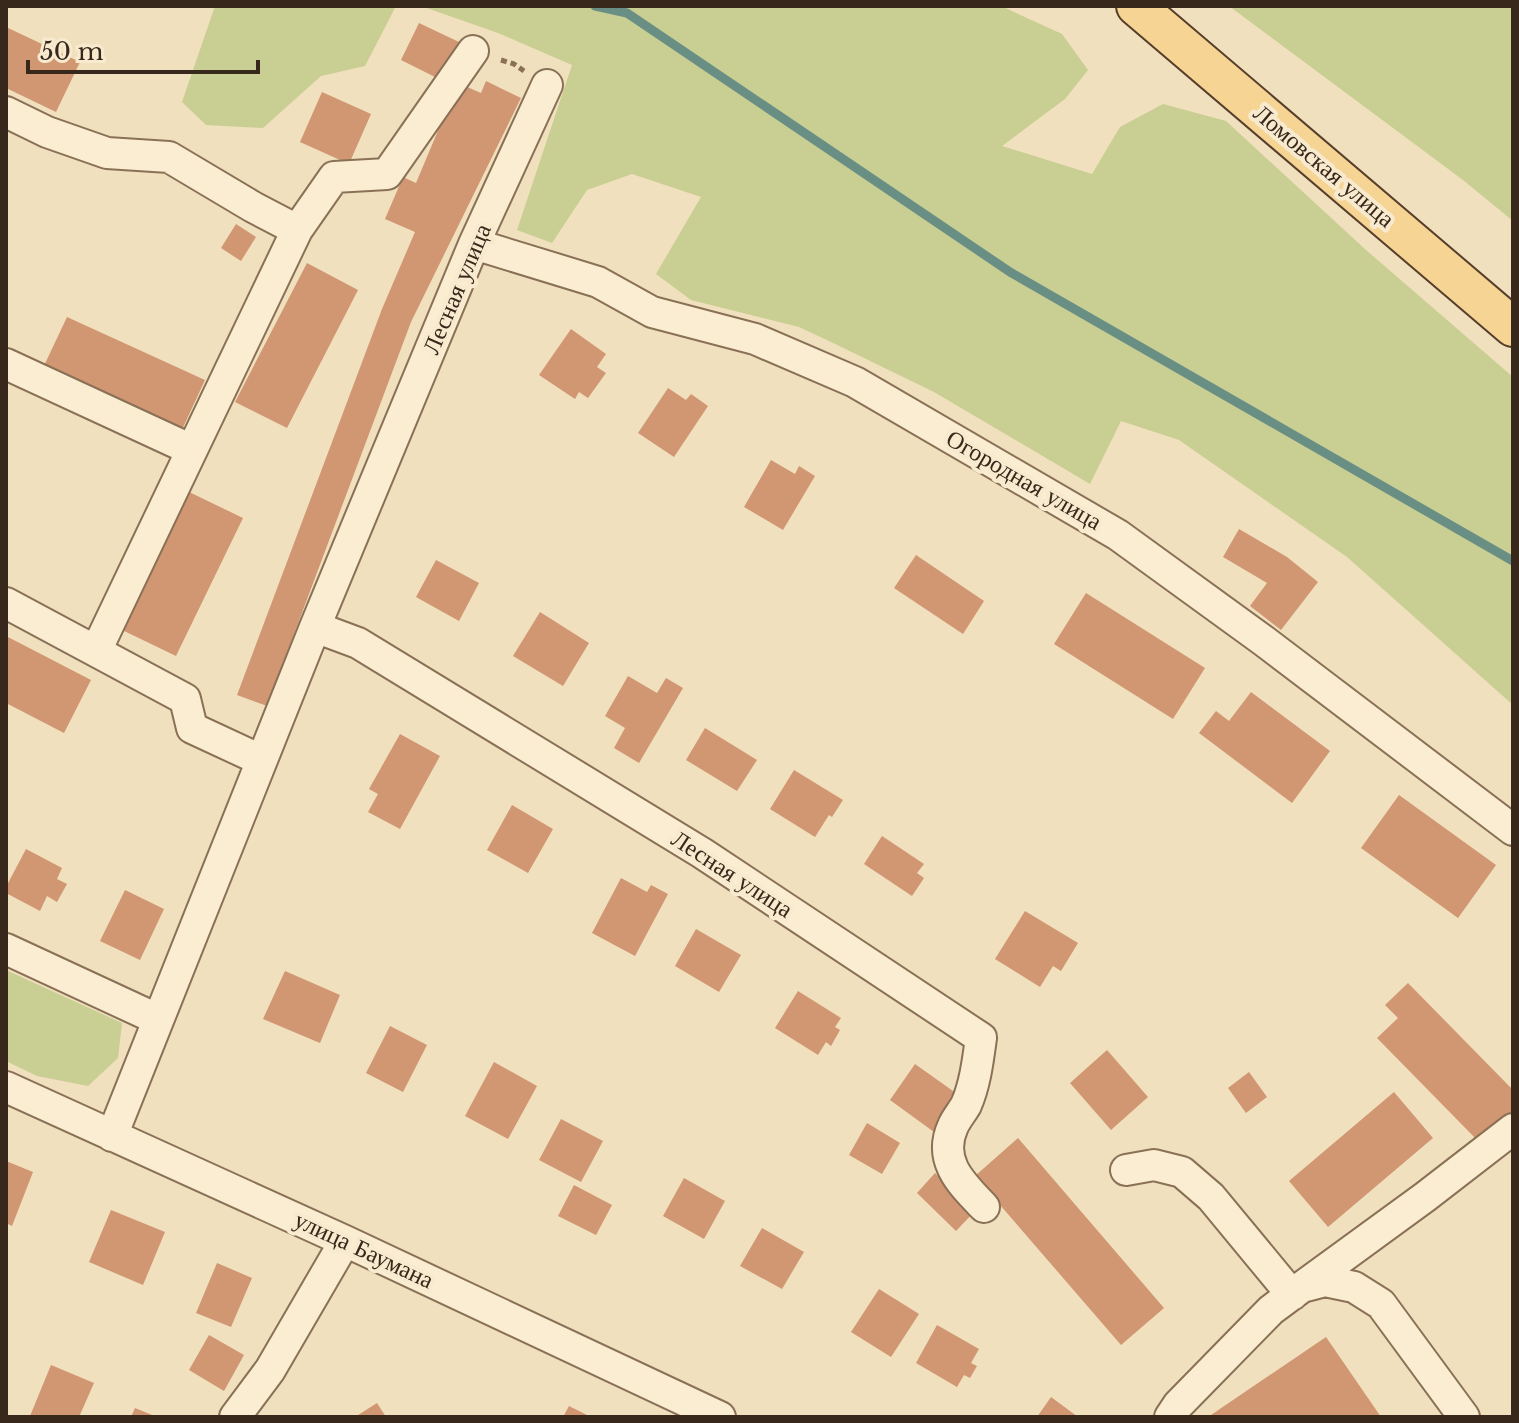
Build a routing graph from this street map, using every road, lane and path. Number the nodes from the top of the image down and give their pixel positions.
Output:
1 (1136, 6) edge
2 (473, 51) joint
3 (547, 85) joint
4 (6, 112) edge
5 (297, 230) junction
6 (474, 244) junction
7 (1513, 327) edge
8 (6, 364) edge
9 (192, 450) junction
10 (6, 603) edge
11 (315, 627) junction
12 (96, 651) junction
13 (261, 760) junction
14 (1513, 830) edge
15 (6, 949) edge
16 (157, 1019) junction
17 (6, 1087) edge
18 (1513, 1129) edge
19 (112, 1136) junction
20 (1126, 1170) dead end
21 (984, 1207) dead end
22 (345, 1241) junction
23 (1297, 1291) junction
24 (702, 1413) edge
25 (235, 1417) edge
26 (1170, 1417) edge
27 (1464, 1417) edge

1 - 7 main road, Ломовская улица
2 - 3 path
2 - 5 street
3 - 6 street, Лесная улица
4 - 5 street
5 - 9 street
6 - 11 street, Лесная улица
6 - 14 street, Огородная улица
8 - 9 street
9 - 12 street
10 - 12 street
11 - 13 street, Лесная улица
11 - 21 street, Лесная улица
12 - 13 street
13 - 16 street, Лесная улица
15 - 16 street
16 - 19 street, Лесная улица
17 - 19 street, улица Баумана
18 - 23 street
19 - 22 street, улица Баумана
20 - 23 street
22 - 24 street, улица Баумана
22 - 25 street
23 - 26 street
23 - 27 street

